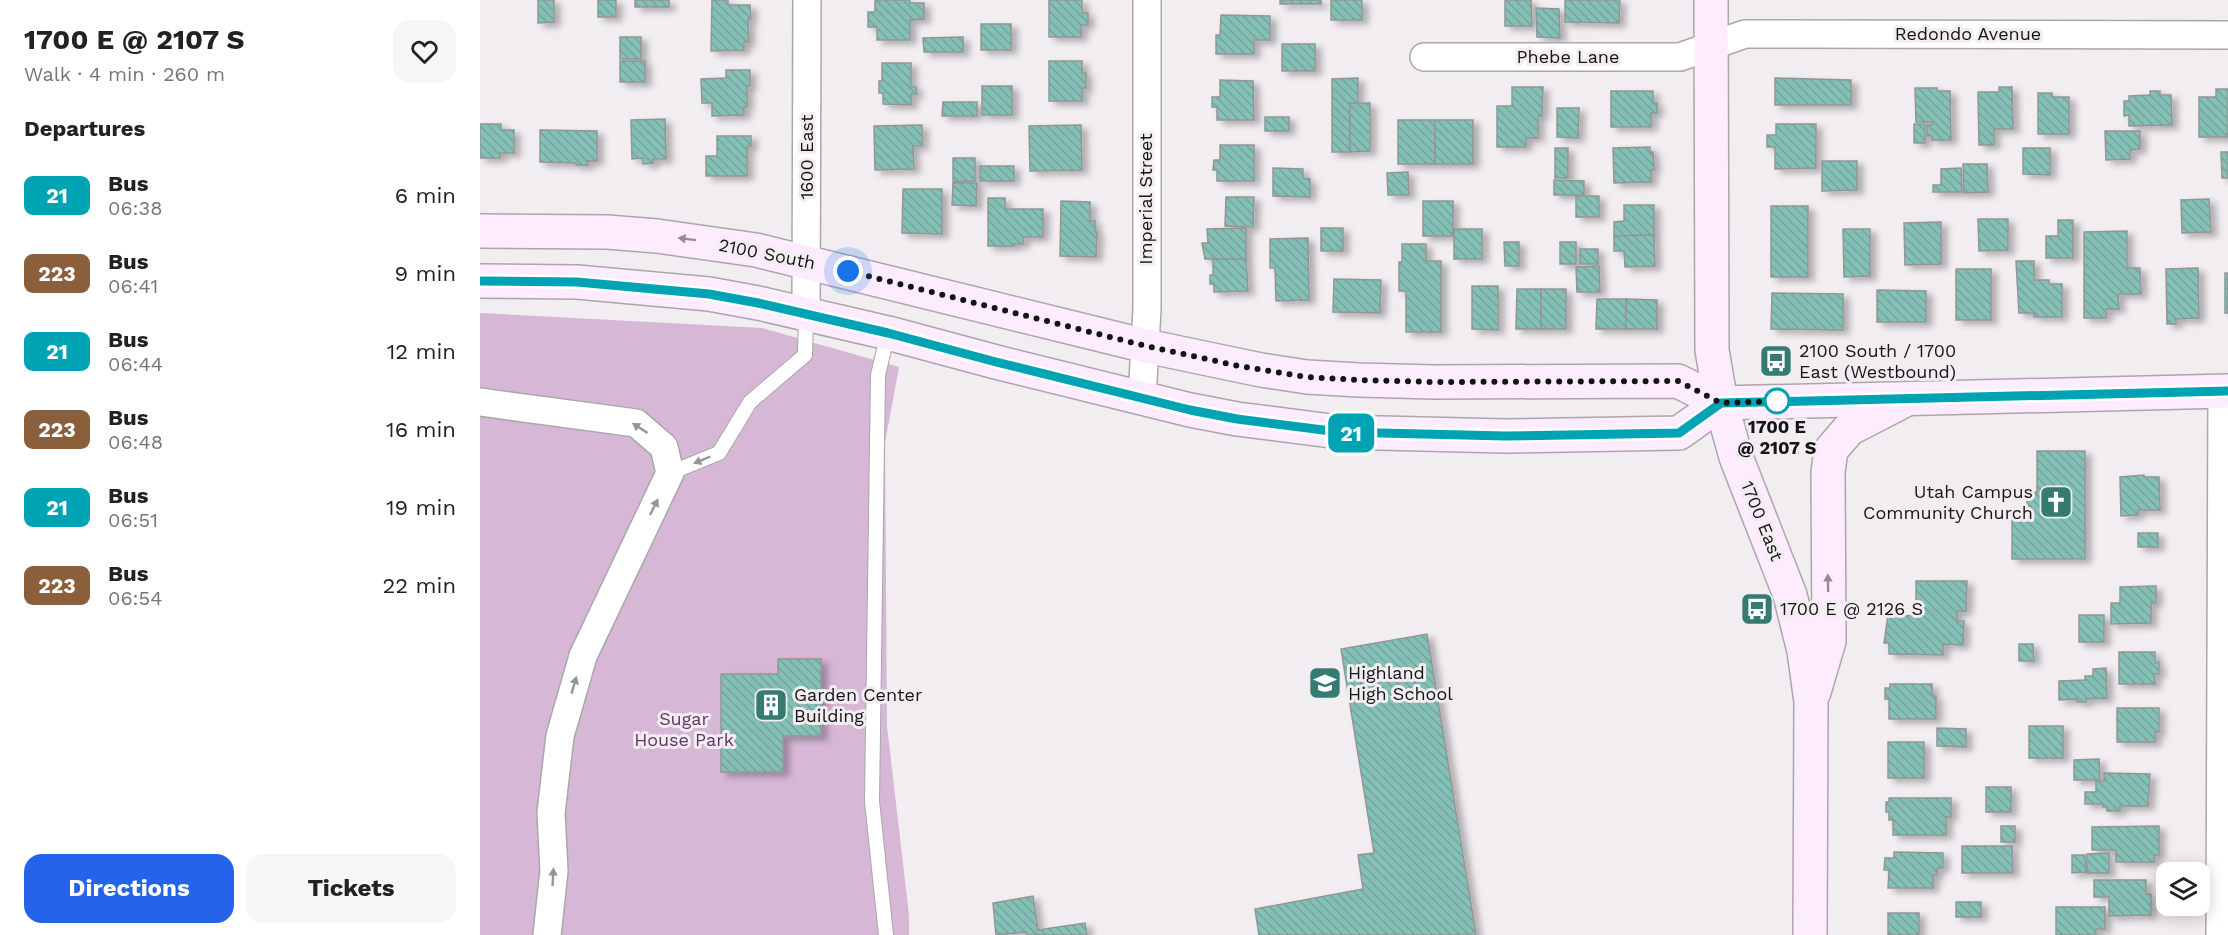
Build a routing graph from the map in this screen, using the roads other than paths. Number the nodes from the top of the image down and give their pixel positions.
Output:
1 (807, 0) edge
2 (1147, 0) edge
3 (1711, 0) edge
4 (2228, 35) edge
5 (1710, 45) junction
6 (1424, 57) dead end
7 (480, 231) edge
8 (806, 261) junction
9 (480, 281) edge
10 (806, 314) junction
11 (888, 333) junction
12 (1146, 346) junction
13 (2225, 391) edge
14 (1909, 398) junction
15 (1142, 399) junction
16 (480, 402) edge
17 (1721, 403) junction
18 (670, 473) junction
19 (1811, 702) junction
20 (548, 935) edge
21 (886, 935) edge
22 (1810, 935) edge
23 (2220, 935) edge

1 - 8 street, 1600 East
2 - 12 street, Imperial Street
3 - 5 main road, 1700 East
4 - 5 street, Redondo Avenue
5 - 6 street, Phebe Lane
5 - 17 main road, 1700 East
8 -> 7 main road, 2100 South
8 - 10 street, 1600 East
8 - 12 main road, 2100 South
9 - 10 main road
10 - 11 main road
10 -> 18 lane
11 - 15 main road
11 - 21 lane
12 - 15 street, Imperial Street
12 - 17 main road, 2100 South
13 - 14 main road, 2100 South
13 - 23 street
14 - 17 main road, 2100 South
19 -> 14 main road
15 - 17 main road
18 -> 16 street
17 - 19 main road, 1700 East
20 -> 18 street
19 - 22 main road, 1700 East

